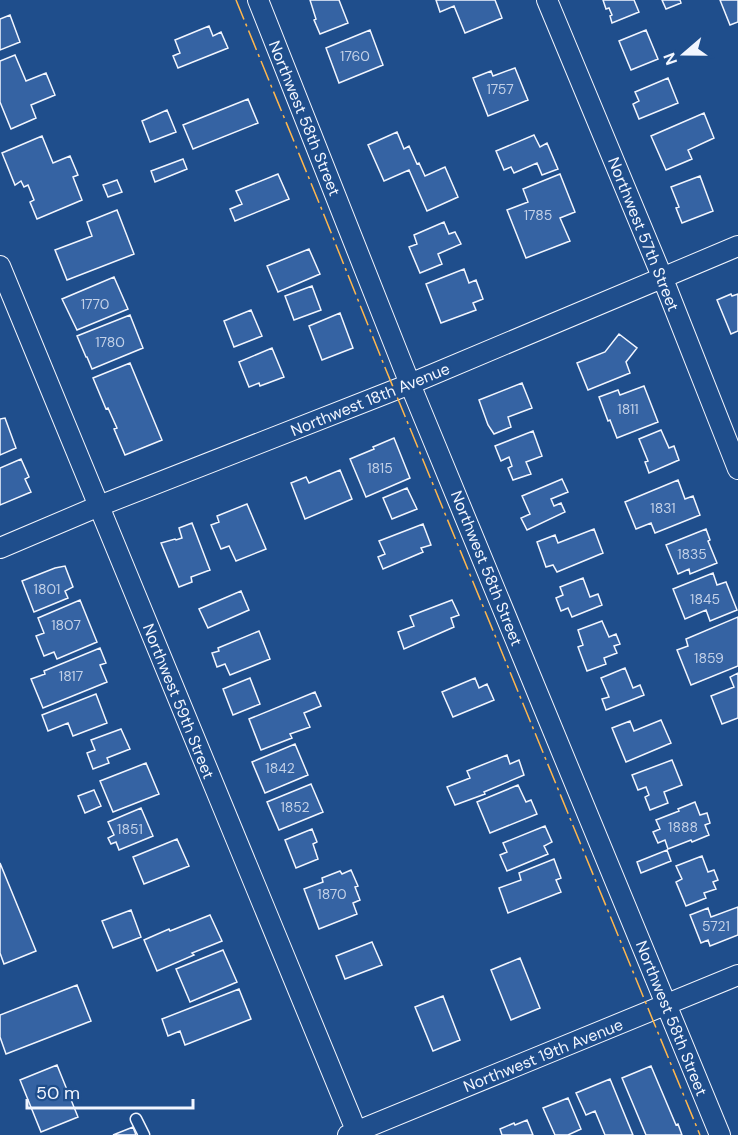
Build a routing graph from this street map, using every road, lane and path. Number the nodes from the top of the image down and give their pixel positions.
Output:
1 (258, 0) edge
2 (547, 0) edge
3 (738, 246) edge
4 (0, 266) edge
5 (663, 279) junction
6 (410, 384) junction
7 (738, 469) edge
8 (99, 506) junction
9 (0, 548) edge
10 (738, 975) edge
11 (667, 1004) junction
12 (136, 1119) dead end
13 (354, 1134) edge
14 (144, 1135) edge
15 (720, 1135) edge

1 - 6 street, Northwest 58th Street
2 - 5 street, Northwest 57th Street
3 - 5 street, Northwest 18th Avenue
4 - 8 street, Northwest 59th Street
5 - 6 street, Northwest 18th Avenue
5 - 7 street, Northwest 57th Street
6 - 8 street, Northwest 18th Avenue
6 - 11 street, Northwest 58th Street
8 - 9 street, Northwest 18th Avenue
8 - 13 street, Northwest 59th Street
10 - 11 street, Northwest 19th Avenue
11 - 13 street, Northwest 19th Avenue
11 - 15 street, Northwest 58th Street
12 - 14 lane

